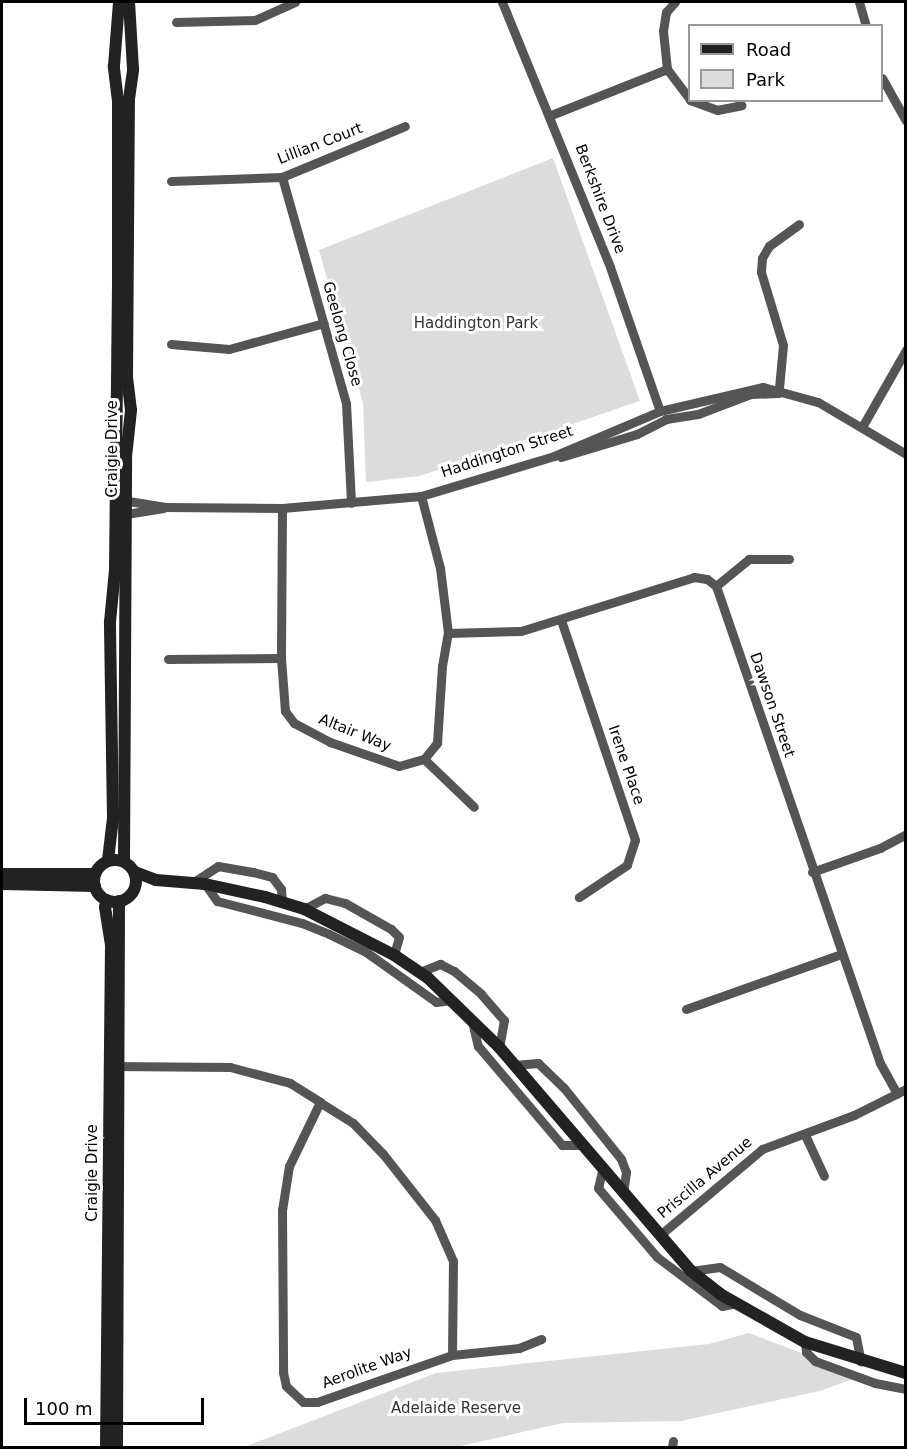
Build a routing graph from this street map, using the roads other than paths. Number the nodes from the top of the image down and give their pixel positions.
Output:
1 (119, 2) edge
2 (129, 2) edge
3 (295, 2) edge
4 (502, 2) edge
5 (675, 2) edge
6 (859, 2) edge
7 (176, 22) dead end
8 (865, 24) edge
9 (667, 69) junction
10 (883, 80) edge
11 (688, 97) edge
12 (695, 102) edge
13 (742, 105) dead end
14 (551, 115) junction
15 (906, 121) edge
16 (405, 126) dead end
17 (282, 177) junction
18 (171, 181) dead end
19 (799, 224) dead end
20 (324, 323) junction
21 (171, 344) dead end
22 (906, 350) edge
23 (779, 388) junction
24 (793, 393) junction
25 (660, 411) junction
26 (862, 427) junction
27 (906, 454) edge
28 (554, 456) junction
29 (421, 496) junction
30 (114, 499) junction
31 (128, 501) junction
32 (351, 503) junction
33 (165, 507) junction
34 (282, 508) junction
35 (121, 515) junction
36 (789, 559) dead end
37 (716, 586) junction
38 (561, 620) junction
39 (448, 633) junction
40 (168, 658) dead end
41 (281, 658) junction
42 (424, 759) junction
43 (474, 807) dead end
44 (906, 834) edge
45 (108, 860) junction
46 (124, 861) junction
47 (135, 872) junction
48 (812, 872) junction
49 (2, 874) edge
50 (95, 880) junction
51 (156, 880) junction
52 (2, 884) edge
53 (199, 884) junction
54 (579, 897) dead end
55 (119, 899) junction
56 (282, 903) junction
57 (304, 909) junction
58 (841, 954) junction
59 (394, 955) junction
60 (420, 972) junction
61 (452, 1000) junction
62 (686, 1010) dead end
63 (472, 1020) junction
64 (499, 1047) junction
65 (514, 1065) junction
66 (115, 1066) junction
67 (901, 1092) edge
68 (320, 1102) junction
69 (805, 1135) junction
70 (581, 1145) junction
71 (602, 1171) junction
72 (824, 1176) dead end
73 (623, 1194) junction
74 (660, 1235) junction
75 (691, 1271) junction
76 (737, 1303) junction
77 (541, 1338) dead end
78 (806, 1342) junction
79 (452, 1355) junction
80 (861, 1362) junction
81 (902, 1369) edge
82 (906, 1389) edge
83 (106, 1448) edge
84 (117, 1448) edge

1 - 30 main road, Craigie Drive
2 - 31 main road, Craigie Drive
3 - 7 street
4 - 14 street, Berkshire Drive
5 - 9 street
6 - 8 street
9 - 11 street
9 - 14 street
10 - 15 street
12 - 13 street
14 - 25 street, Berkshire Drive
16 - 17 street, Lillian Court
17 - 18 street, Lillian Court
17 - 20 street, Geelong Close
19 - 23 street
20 - 21 street
20 - 32 street, Geelong Close
22 - 26 street
23 - 24 street, Haddington Street
23 - 25 street, Haddington Street
24 - 26 street, Haddington Street
24 - 28 street
25 - 28 street, Haddington Street
26 - 27 street, Haddington Street
28 - 29 street, Haddington Street
29 - 32 street, Haddington Street
29 - 39 street
30 - 31 street, Haddington Street
30 - 35 main road, Craigie Drive
31 - 33 street, Haddington Street
31 - 35 main road, Craigie Drive
32 - 34 street, Haddington Street
33 - 34 street, Haddington Street
33 - 35 street, Haddington Street
34 - 41 street, Altair Way
35 - 45 main road, Craigie Drive
35 - 46 main road, Craigie Drive
36 - 37 street
37 - 38 street
37 - 48 street, Dawson Street
38 - 39 street
38 - 54 street, Irene Place
39 - 42 street
40 - 41 street
41 - 42 street, Altair Way
42 - 43 street
44 - 48 street
45 - 46 main road
45 - 50 main road
46 - 47 main road
47 - 51 main road
47 - 55 main road
48 - 58 street, Dawson Street
49 - 50 main road
50 - 52 main road
50 - 55 main road
51 - 53 main road
51 - 55 main road
53 - 56 main road
53 - 56 street
53 - 61 street
55 - 66 main road, Craigie Drive
56 - 57 main road
57 - 59 main road
57 - 59 street
58 - 62 street
58 - 67 street, Dawson Street
59 - 60 main road
60 - 61 main road
60 - 64 street
61 - 63 main road
63 - 64 main road
63 - 70 street
64 - 65 main road
65 - 70 main road
65 - 73 street
66 - 68 street
66 - 83 main road, Craigie Drive
66 - 84 main road, Craigie Drive
67 - 69 street, Priscilla Avenue
68 - 79 street
68 - 79 street, Aerolite Way
69 - 72 street
69 - 74 street, Priscilla Avenue
70 - 71 main road
71 - 73 main road
71 - 76 street
73 - 74 main road
74 - 75 main road
75 - 76 main road
75 - 80 street
76 - 78 main road
77 - 79 street, Aerolite Way
78 - 80 main road
78 - 82 street
80 - 81 main road

